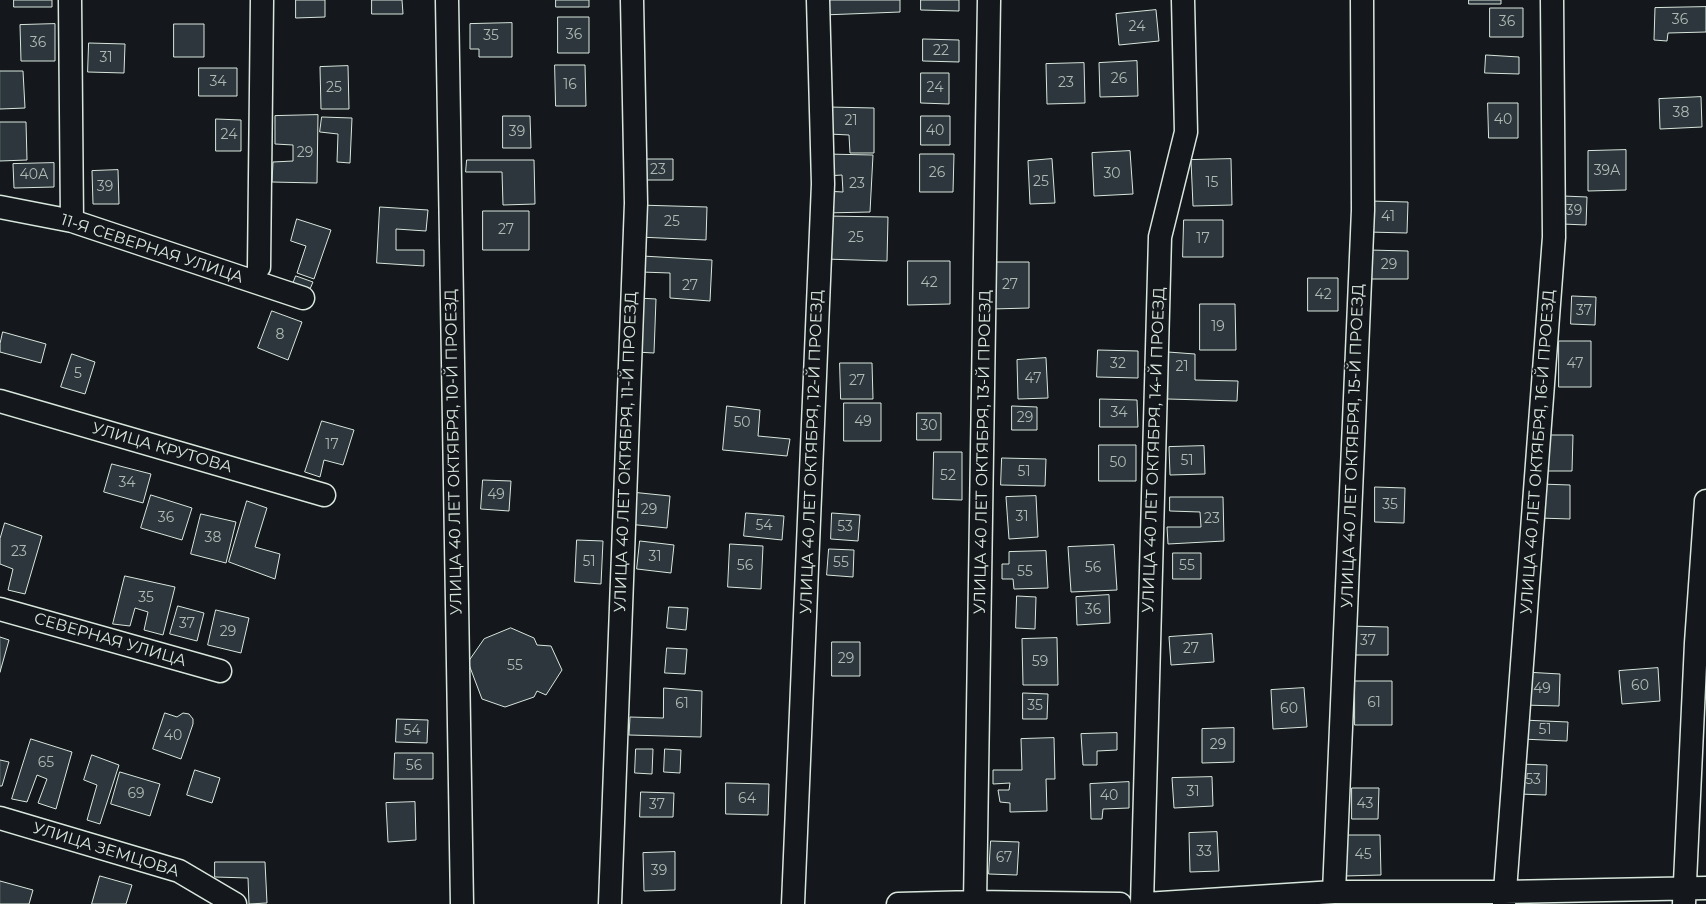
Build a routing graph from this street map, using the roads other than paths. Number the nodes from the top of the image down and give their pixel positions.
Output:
1 (70, 0) edge
2 (262, 0) edge
3 (446, 0) edge
4 (632, 0) edge
5 (818, 0) edge
6 (990, 0) edge
7 (1183, 0) edge
8 (1362, 0) edge
9 (1552, 0) edge
10 (0, 207) edge
11 (72, 221) junction
12 (259, 267) dead end
13 (303, 298) dead end
14 (0, 401) edge
15 (324, 495) dead end
16 (1706, 501) edge
17 (0, 610) edge
18 (220, 671) dead end
19 (0, 818) edge
20 (1692, 893) edge
21 (1325, 896) edge
22 (1504, 898) edge
23 (975, 903) edge
24 (235, 904) edge
25 (462, 904) edge
26 (610, 904) edge
27 (793, 904) edge
28 (898, 904) edge
29 (1120, 904) edge
30 (1144, 904) edge

1 - 11 street
2 - 12 street
3 - 25 street, УЛИЦА 40 ЛЕТ ОКТЯБРЯ, 10-Й ПРОЕЗД
4 - 26 street, УЛИЦА 40 ЛЕТ ОКТЯБРЯ, 11-Й ПРОЕЗД
5 - 27 street, УЛИЦА 40 ЛЕТ ОКТЯБРЯ, 12-Й ПРОЕЗД
6 - 23 street, УЛИЦА 40 ЛЕТ ОКТЯБРЯ, 13-Й ПРОЕЗД
7 - 30 street, УЛИЦА 40 ЛЕТ ОКТЯБРЯ, 14-Й ПРОЕЗД
8 - 21 street, УЛИЦА 40 ЛЕТ ОКТЯБРЯ, 15-Й ПРОЕЗД
9 - 22 street, УЛИЦА 40 ЛЕТ ОКТЯБРЯ, 16-Й ПРОЕЗД
10 - 11 street, 11-Я СЕВЕРНАЯ УЛИЦА
11 - 13 street, 11-Я СЕВЕРНАЯ УЛИЦА
14 - 15 street, УЛИЦА КРУТОВА
16 - 20 street
17 - 18 street, СЕВЕРНАЯ УЛИЦА
19 - 24 street, УЛИЦА ЗЕМЦОВА
20 - 22 street
21 - 22 street
21 - 30 street
23 - 28 street
23 - 29 street

